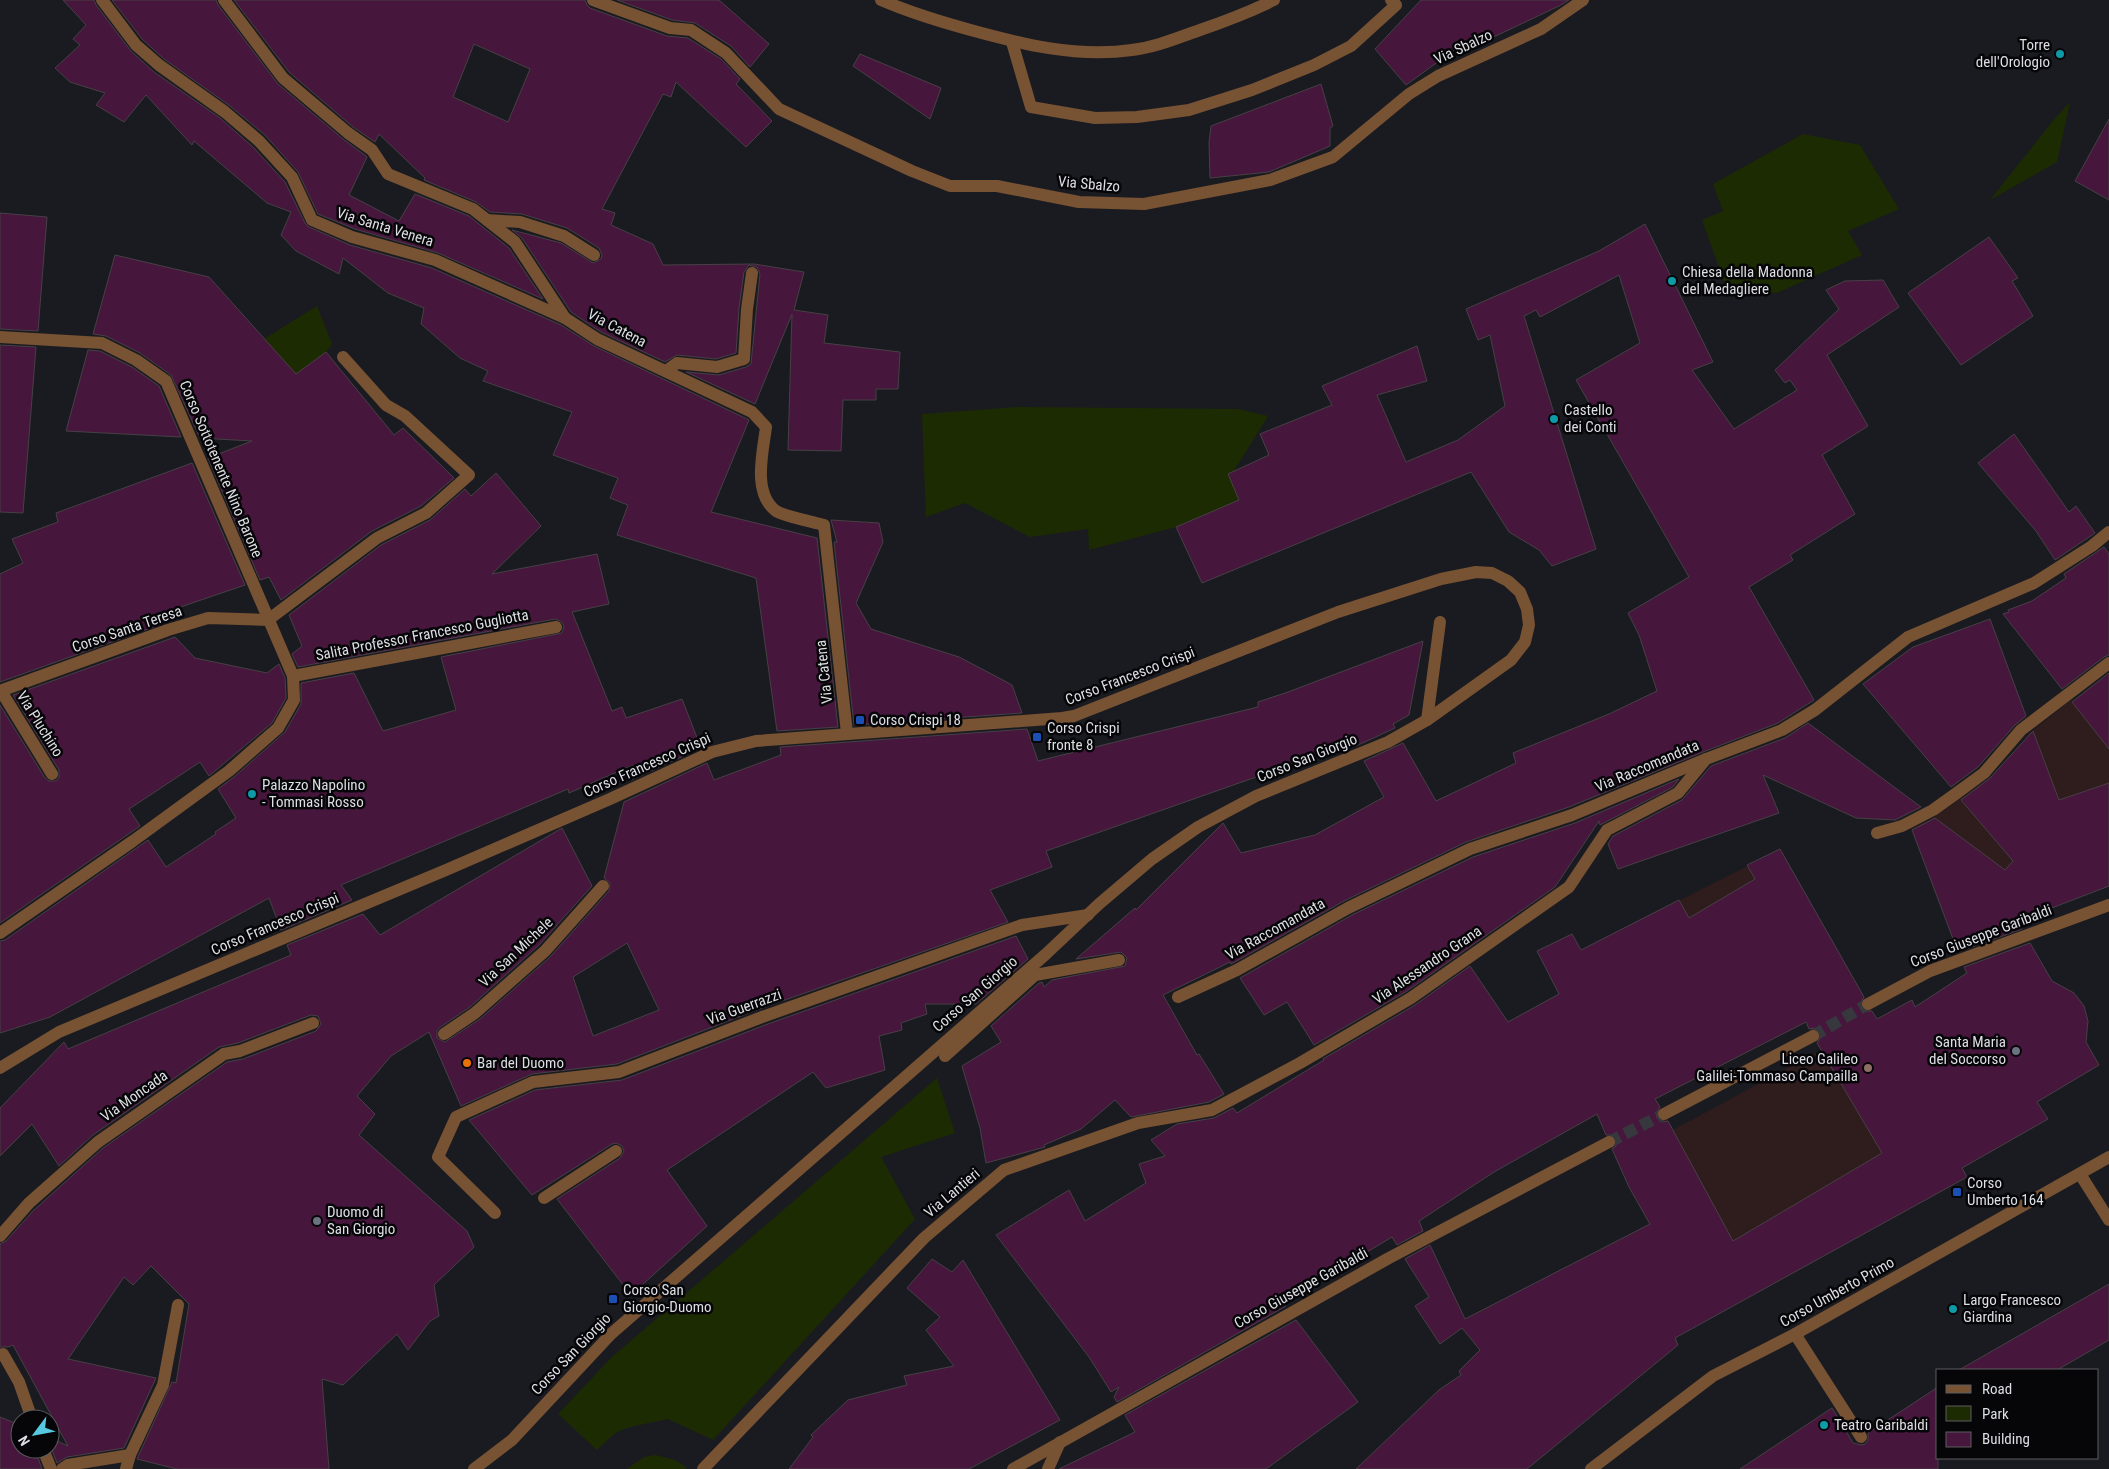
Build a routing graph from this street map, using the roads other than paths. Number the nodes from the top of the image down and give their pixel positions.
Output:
1 (102, 0) edge
2 (224, 0) edge
3 (593, 0) edge
4 (1274, 0) edge
5 (1391, 0) edge
6 (1583, 0) edge
7 (885, 1) edge
8 (1012, 42) junction
9 (487, 220) junction
10 (594, 255) dead end
11 (752, 273) dead end
12 (565, 318) junction
13 (0, 337) edge
14 (343, 357) dead end
15 (666, 371) junction
16 (2109, 532) edge
17 (1527, 609) joint
18 (268, 620) junction
19 (1440, 622) dead end
20 (556, 627) dead end
21 (2109, 663) edge
22 (293, 676) junction
23 (0, 691) edge
24 (1427, 720) junction
25 (847, 733) junction
26 (1706, 759) junction
27 (52, 774) dead end
28 (1877, 833) dead end
29 (603, 886) dead end
30 (2109, 906) edge
31 (1088, 915) junction
32 (0, 933) edge
33 (1119, 960) dead end
34 (1178, 997) dead end
35 (1868, 1004) tunnel mouth
36 (313, 1023) dead end
37 (444, 1034) dead end
38 (1813, 1036) tunnel mouth
39 (945, 1056) dead end
40 (1300, 1063) joint
41 (0, 1068) edge
42 (1664, 1114) tunnel mouth
43 (1609, 1142) tunnel mouth
44 (616, 1151) dead end
45 (2109, 1158) edge
46 (2080, 1174) junction
47 (544, 1198) dead end
48 (495, 1213) dead end
49 (2109, 1220) edge
50 (0, 1236) edge
51 (178, 1306) dead end
52 (1795, 1334) junction
53 (4, 1354) dead end
54 (28, 1409) edge
55 (1861, 1437) dead end
56 (1060, 1442) junction
57 (130, 1455) junction
58 (62, 1469) edge
59 (126, 1469) edge
60 (474, 1469) edge
61 (702, 1469) edge
62 (1012, 1469) edge
63 (1048, 1469) edge
64 (1590, 1469) edge

1 - 12 street, Via Santa Venera
2 - 9 street, Via Catena
3 - 6 street, Via Sbalzo
4 - 8 street
5 - 8 street
7 - 8 street
9 - 10 street
9 - 12 street, Via Catena
11 - 15 street
12 - 15 street, Via Catena
13 - 18 street, Corso Sottotenente Nino Barone
14 - 18 street
15 - 25 street, Via Catena
16 - 26 street, Via Raccomandata
17 - 24 street, Corso San Giorgio
17 - 25 street, Corso Francesco Crispi
18 - 22 street, Corso Sottotenente Nino Barone
18 - 23 street, Corso Santa Teresa
19 - 24 street
20 - 22 street, Salita Professor Francesco Gugliotta
21 - 28 street
22 - 32 street
23 - 27 street, Via Pluchino
24 - 31 street, Corso San Giorgio
25 - 41 street, Corso Francesco Crispi
26 - 34 street, Via Raccomandata
26 - 40 street, Via Alessandro Grana
29 - 37 street, Via San Michele
30 - 35 street, Corso Giuseppe Garibaldi
31 - 48 street, Via Guerrazzi
31 - 60 street, Corso San Giorgio
33 - 39 street
36 - 50 street, Via Moncada
38 - 42 street
40 - 61 street, Via Lantieri
43 - 56 street, Corso Giuseppe Garibaldi
44 - 47 street
45 - 46 street, Corso Umberto Primo
46 - 49 street
46 - 52 street, Corso Umberto Primo
51 - 57 street
52 - 55 street
52 - 64 street, Corso Umberto Primo
53 - 54 street
56 - 62 street, Corso Giuseppe Garibaldi
56 - 63 street
57 - 58 street
57 - 59 street

